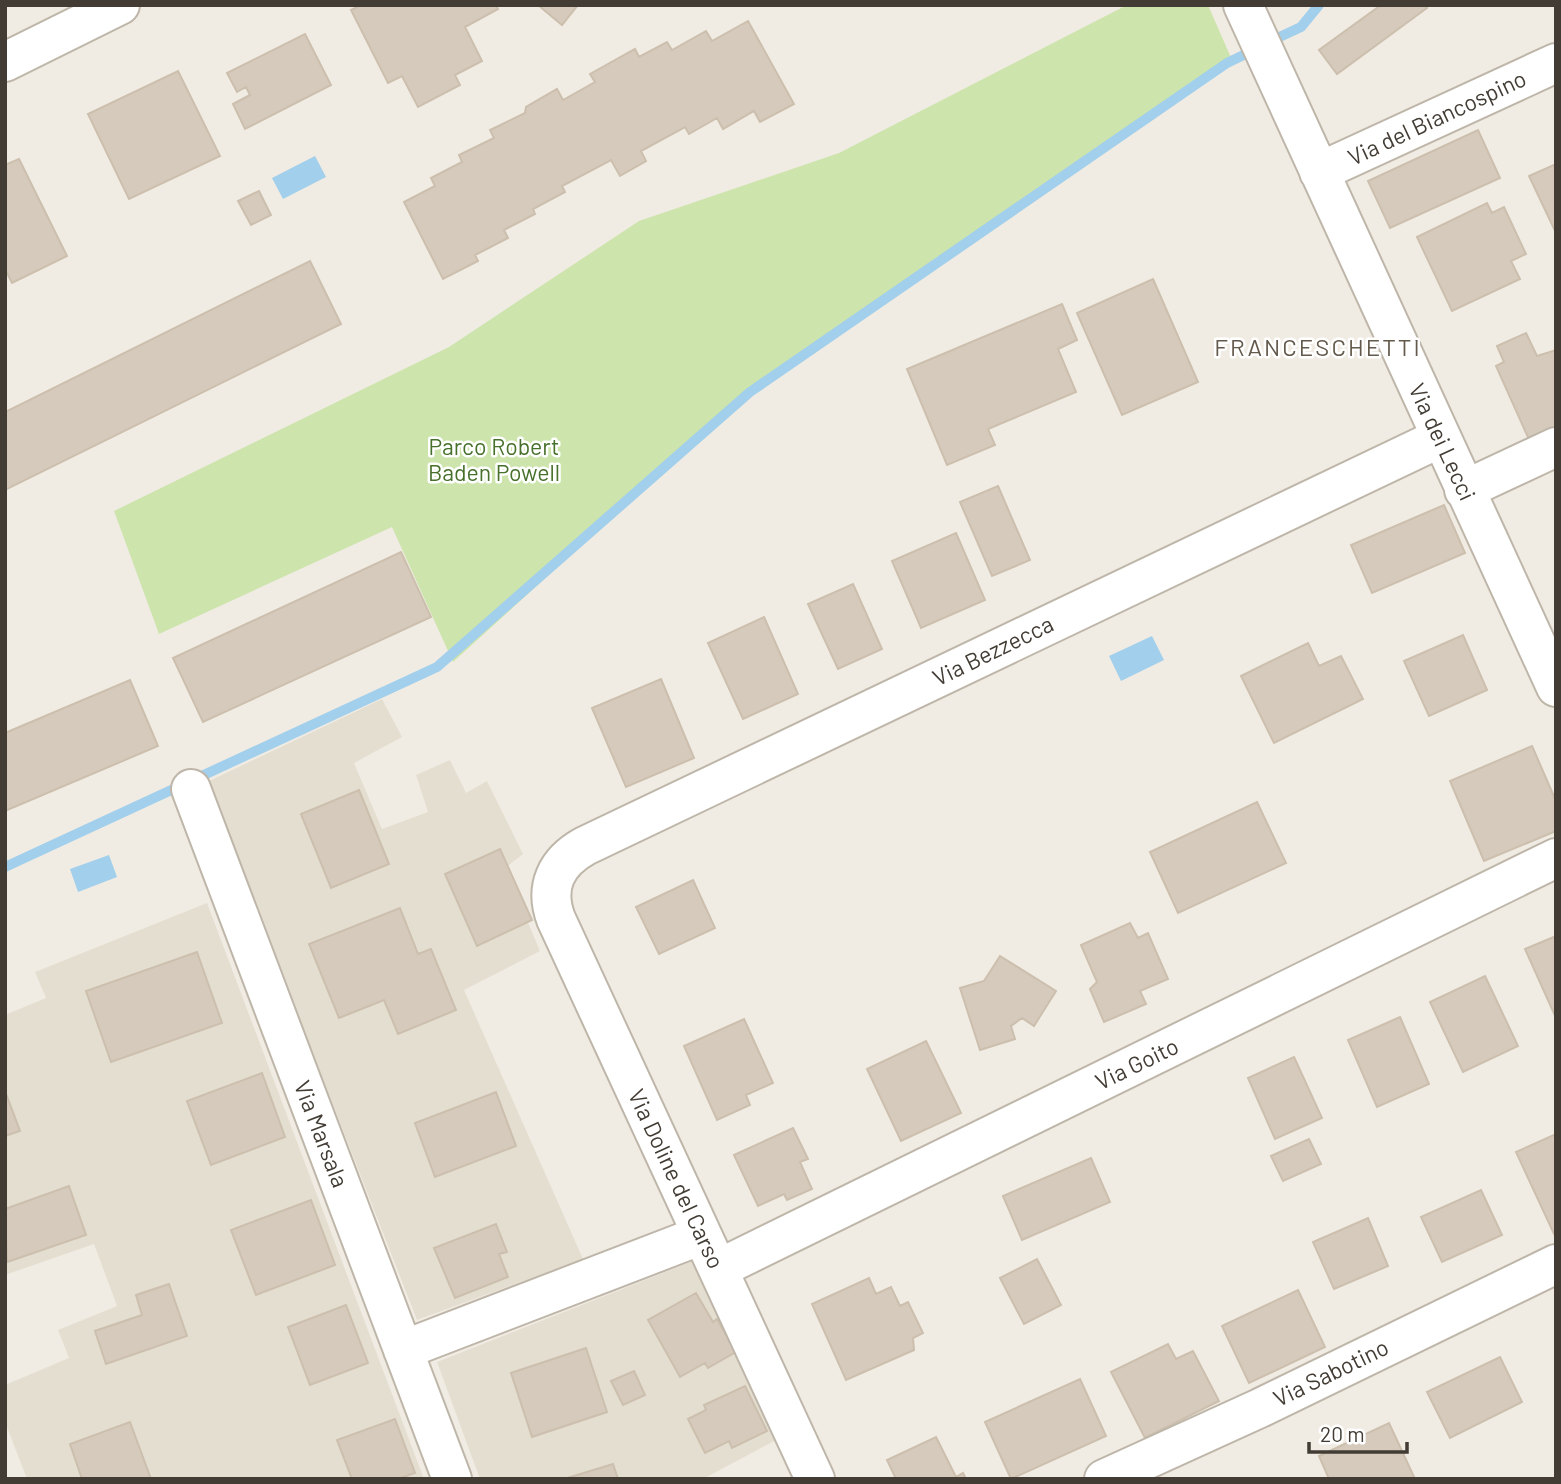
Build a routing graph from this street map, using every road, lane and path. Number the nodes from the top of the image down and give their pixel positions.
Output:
1 (120, 5) edge
2 (1256, 32) edge
3 (5, 62) edge
4 (1556, 63) edge
5 (1319, 172) junction
6 (1440, 438) junction
7 (1556, 447) edge
8 (1464, 490) junction
9 (1556, 687) edge
10 (191, 789) dead end
11 (1556, 859) edge
12 (555, 876) joint
13 (702, 1235) junction
14 (1556, 1264) edge
15 (718, 1269) junction
16 (403, 1350) junction
17 (452, 1479) edge
18 (815, 1479) edge
19 (1104, 1479) edge

1 - 3 street
2 - 5 street, Via dei Lecci
4 - 5 street, Via del Biancospino
5 - 6 street, Via dei Lecci
6 - 8 street, Via dei Lecci
6 - 12 street, Via Bezzecca
7 - 8 street
8 - 9 street, Via dei Lecci
10 - 16 street, Via Marsala
11 - 15 street, Via Goito
12 - 13 street, Via Doline del Carso
13 - 15 street, Via Doline del Carso
13 - 16 street
14 - 19 street, Via Sabotino
15 - 18 street, Via Doline del Carso
16 - 17 street, Via Marsala

